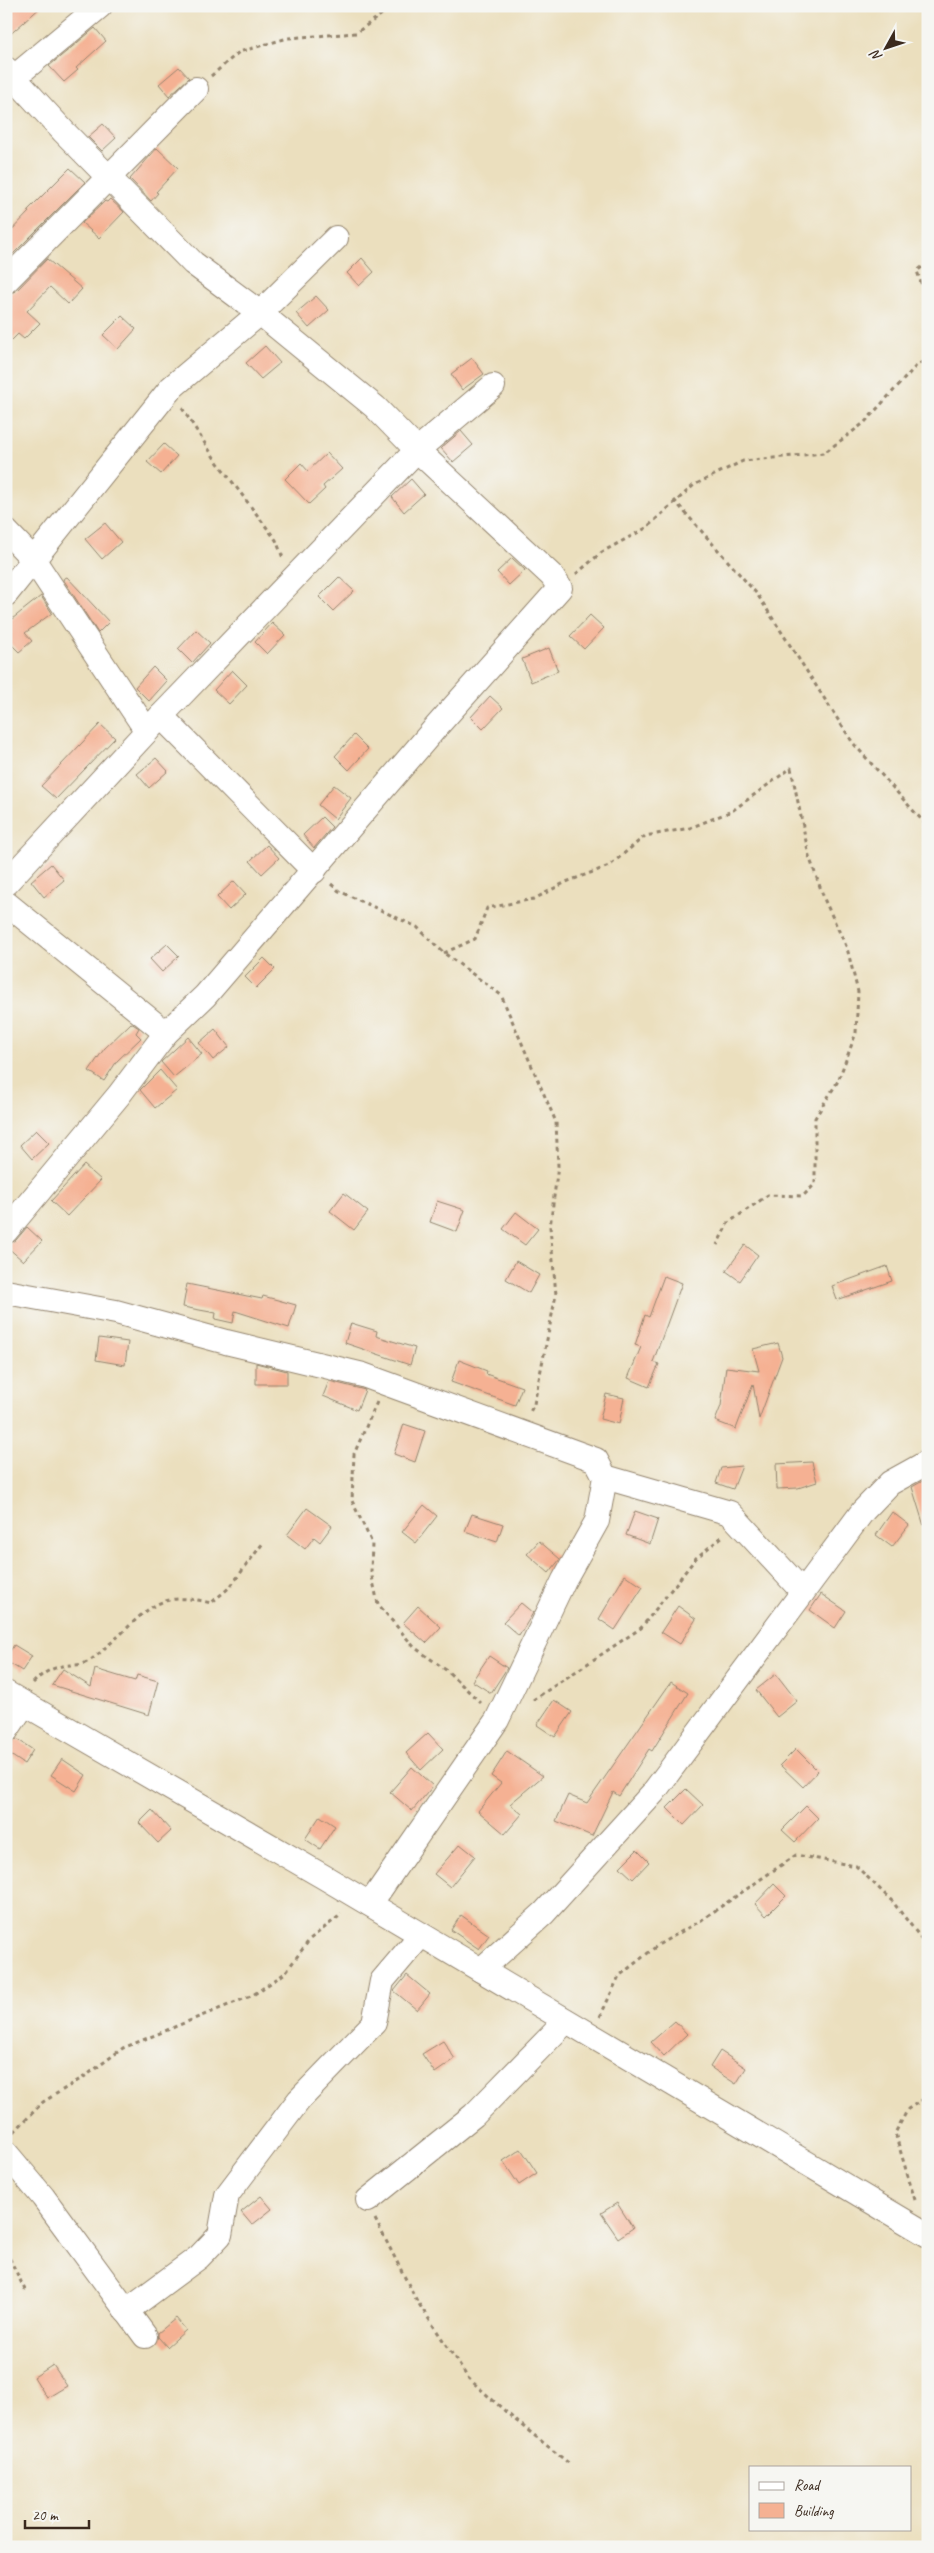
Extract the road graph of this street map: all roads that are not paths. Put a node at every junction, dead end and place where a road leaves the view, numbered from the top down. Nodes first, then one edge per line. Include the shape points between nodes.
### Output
1 (100, 6) edge
2 (9, 77) edge
3 (196, 89) road end
4 (109, 179) junction
5 (336, 238) dead end
6 (6, 281) edge
7 (260, 313) junction
8 (493, 386) dead end
9 (417, 450) junction
10 (6, 531) edge
11 (33, 559) junction
12 (6, 594) edge
13 (154, 723) junction
14 (314, 871) junction
15 (6, 883) edge
16 (6, 903) edge
17 (166, 1033) junction
18 (6, 1231) edge
19 (6, 1292) edge
20 (928, 1462) edge
21 (605, 1477) junction
22 (803, 1592) junction
23 (15, 1699) edge
24 (6, 1731) edge
25 (360, 1898) junction
26 (421, 1935) junction
27 (481, 1970) junction
28 (566, 2021) junction
29 (9, 2143) edge
30 (368, 2200) road end
31 (922, 2232) edge
32 (126, 2311) junction
33 (145, 2336) dead end

1 - 2 street
2 - 4 street
3 - 4 street
4 - 6 street
4 - 7 street via 193,263
5 - 7 street
7 - 9 street via 375,407
7 - 11 street via 171,388
8 - 9 street
9 - 13 street
9 - 14 street via 552,576 560,588
10 - 11 street
11 - 12 street
11 - 13 street
13 - 14 street
13 - 15 street
14 - 17 street via 205,996
16 - 17 street
17 - 18 street
19 - 21 street via 116,1312 363,1375 596,1460
20 - 22 street via 890,1483 863,1512
21 - 22 street via 730,1513
21 - 25 street via 597,1521 569,1571 497,1720
22 - 27 street via 653,1793 544,1913
23 - 24 street
23 - 25 street
25 - 26 street
26 - 27 street
26 - 32 street via 382,1981 374,2023 299,2100 227,2195 220,2235 199,2257
27 - 28 street
28 - 30 street via 474,2115
28 - 31 street
29 - 32 street via 42,2197
32 - 33 street

